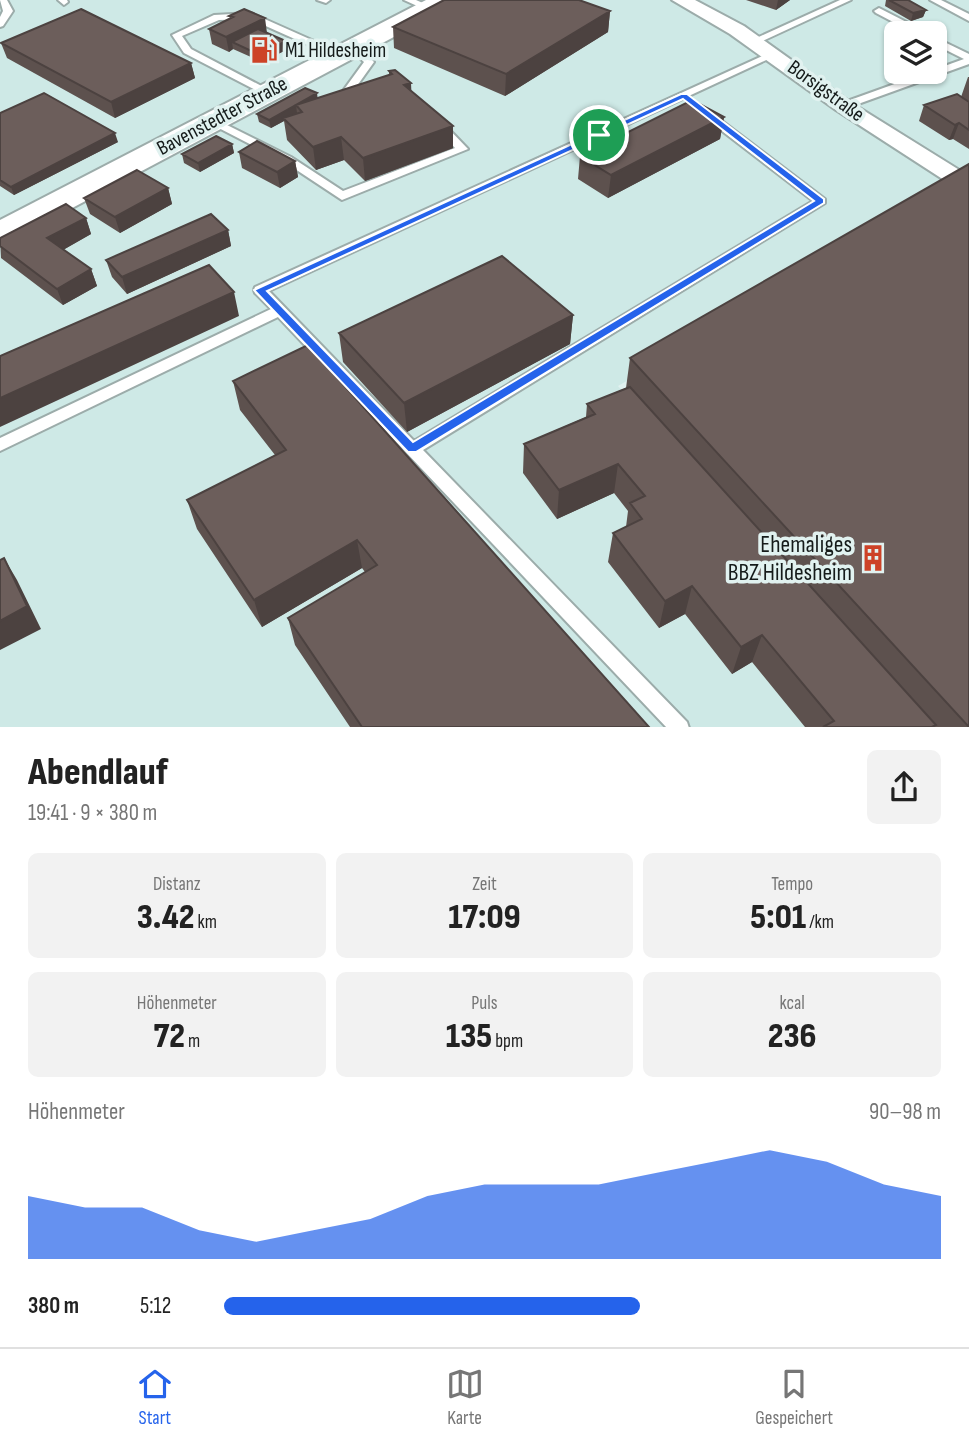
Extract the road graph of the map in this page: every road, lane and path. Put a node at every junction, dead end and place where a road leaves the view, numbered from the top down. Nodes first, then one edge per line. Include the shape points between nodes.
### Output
1 (3, 0) edge
2 (681, 0) edge
3 (847, 0) edge
4 (934, 0) edge
5 (427, 3) edge
6 (879, 11) dead end
7 (969, 18) edge
8 (898, 21) edge
9 (0, 24) edge
10 (755, 41) junction
11 (947, 47) edge
12 (346, 51) junction
13 (774, 54) junction
14 (969, 60) edge
15 (267, 93) junction
16 (345, 95) edge
17 (684, 96) junction
18 (843, 106) junction
19 (213, 121) junction
20 (435, 121) edge
21 (969, 186) edge
22 (0, 233) edge
23 (279, 311) junction
24 (0, 445) edge
25 (412, 449) junction
26 (680, 727) edge

1 - 9 lane via 8,11
2 - 10 street, Borsigstraße
3 - 10 lane
4 - 7 lane
5 - 12 street, Bavenstedter Straße
6 - 8 lane
10 - 13 street, Borsigstraße
11 - 14 lane
12 - 15 street, Bavenstedter Straße
12 - 15 lane via 251,16 217,17 177,34 187,51
12 - 16 lane via 369,62
13 - 17 lane
13 - 18 street, Borsigstraße
14 - 18 lane
15 - 19 street, Bavenstedter Straße
17 - 23 lane via 260,290
17 - 25 lane via 821,201
18 - 21 street, Borsigstraße
19 - 20 lane via 287,159 342,196 462,149
19 - 22 street, Bavenstedter Straße
23 - 24 lane
23 - 25 lane
25 - 26 lane

